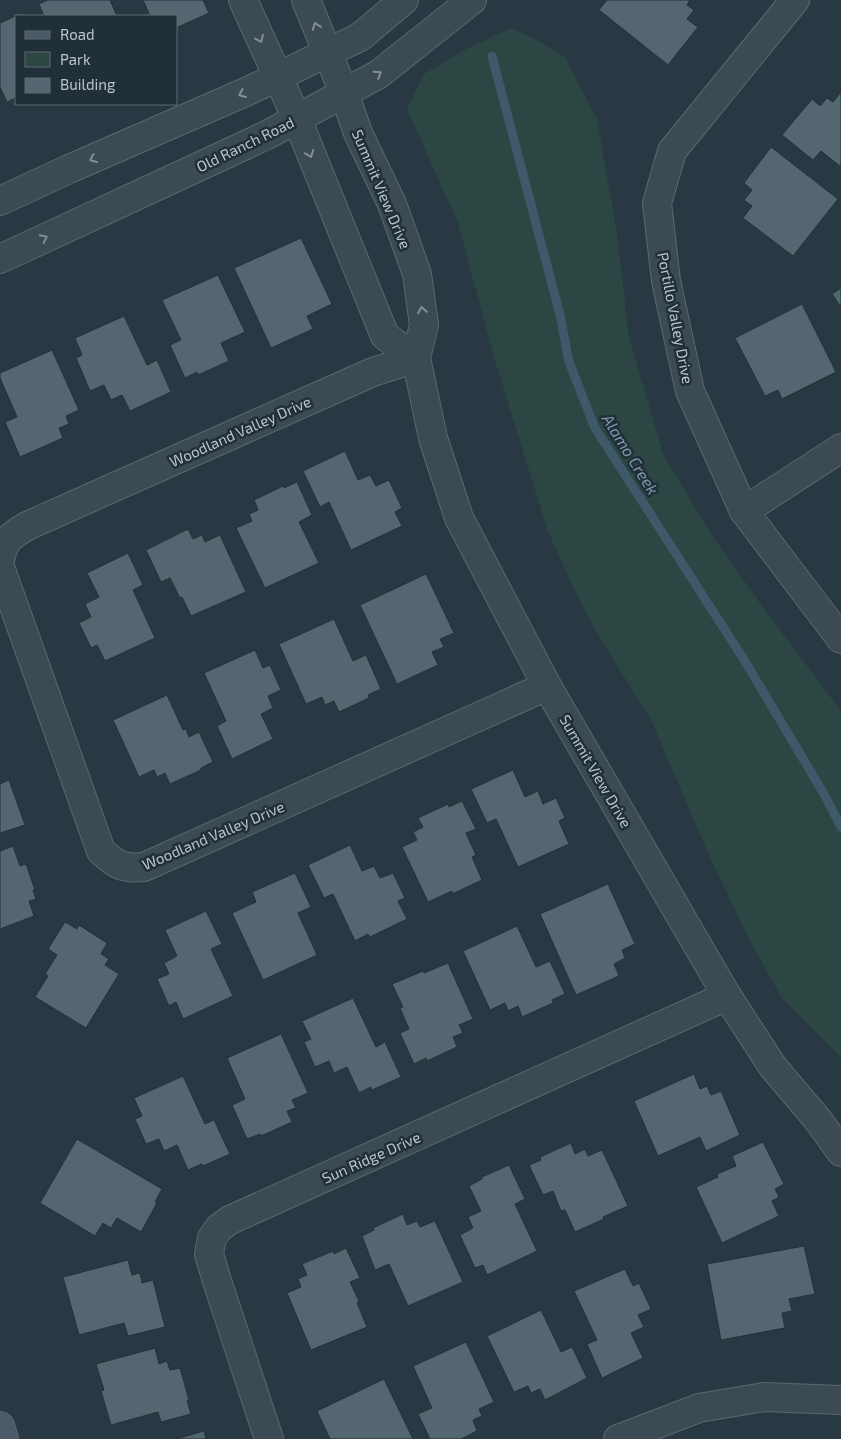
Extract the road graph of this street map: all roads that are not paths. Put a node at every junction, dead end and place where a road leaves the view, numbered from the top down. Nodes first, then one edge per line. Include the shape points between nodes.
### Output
1 (243, 0) edge
2 (306, 0) edge
3 (404, 0) edge
4 (472, 0) edge
5 (795, 0) edge
6 (326, 53) junction
7 (278, 77) junction
8 (344, 93) junction
9 (296, 119) junction
10 (0, 202) edge
11 (0, 259) edge
12 (416, 358) junction
13 (841, 448) edge
14 (744, 511) junction
15 (0, 561) edge
16 (0, 567) edge
17 (841, 639) edge
18 (548, 686) junction
19 (727, 996) junction
20 (841, 1152) edge
21 (841, 1400) edge
22 (0, 1426) edge
23 (4, 1439) edge
24 (269, 1439) edge
25 (618, 1439) edge

1 -> 7 street
6 -> 2 street, Summit View Drive
3 - 6 street via 360,37
8 -> 4 street, Old Ranch Road via 379,74
5 - 14 street, Portillo Valley Drive via 672,150 657,203 666,282 690,390
6 - 7 street
6 - 8 street, Summit View Drive
7 - 9 street
7 -> 10 street
8 - 9 street, Old Ranch Road
12 -> 8 street, Summit View Drive via 424,324 417,274 392,204 358,133
11 -> 9 street, Old Ranch Road
9 -> 12 street via 385,336
12 - 15 street, Woodland Valley Drive via 373,372 27,526 12,534 2,548
12 - 18 street, Summit View Drive via 433,438 459,518
13 - 14 street
14 - 17 street, Portillo Valley Drive
16 - 18 street, Woodland Valley Drive via 100,851 115,864 131,869 144,867
18 - 19 street, Summit View Drive
19 - 20 street, Summit View Drive via 773,1067
19 - 24 street, Sun Ridge Drive via 230,1220 219,1228 212,1238 209,1254
21 - 25 street via 764,1397 699,1408
22 - 23 main road

